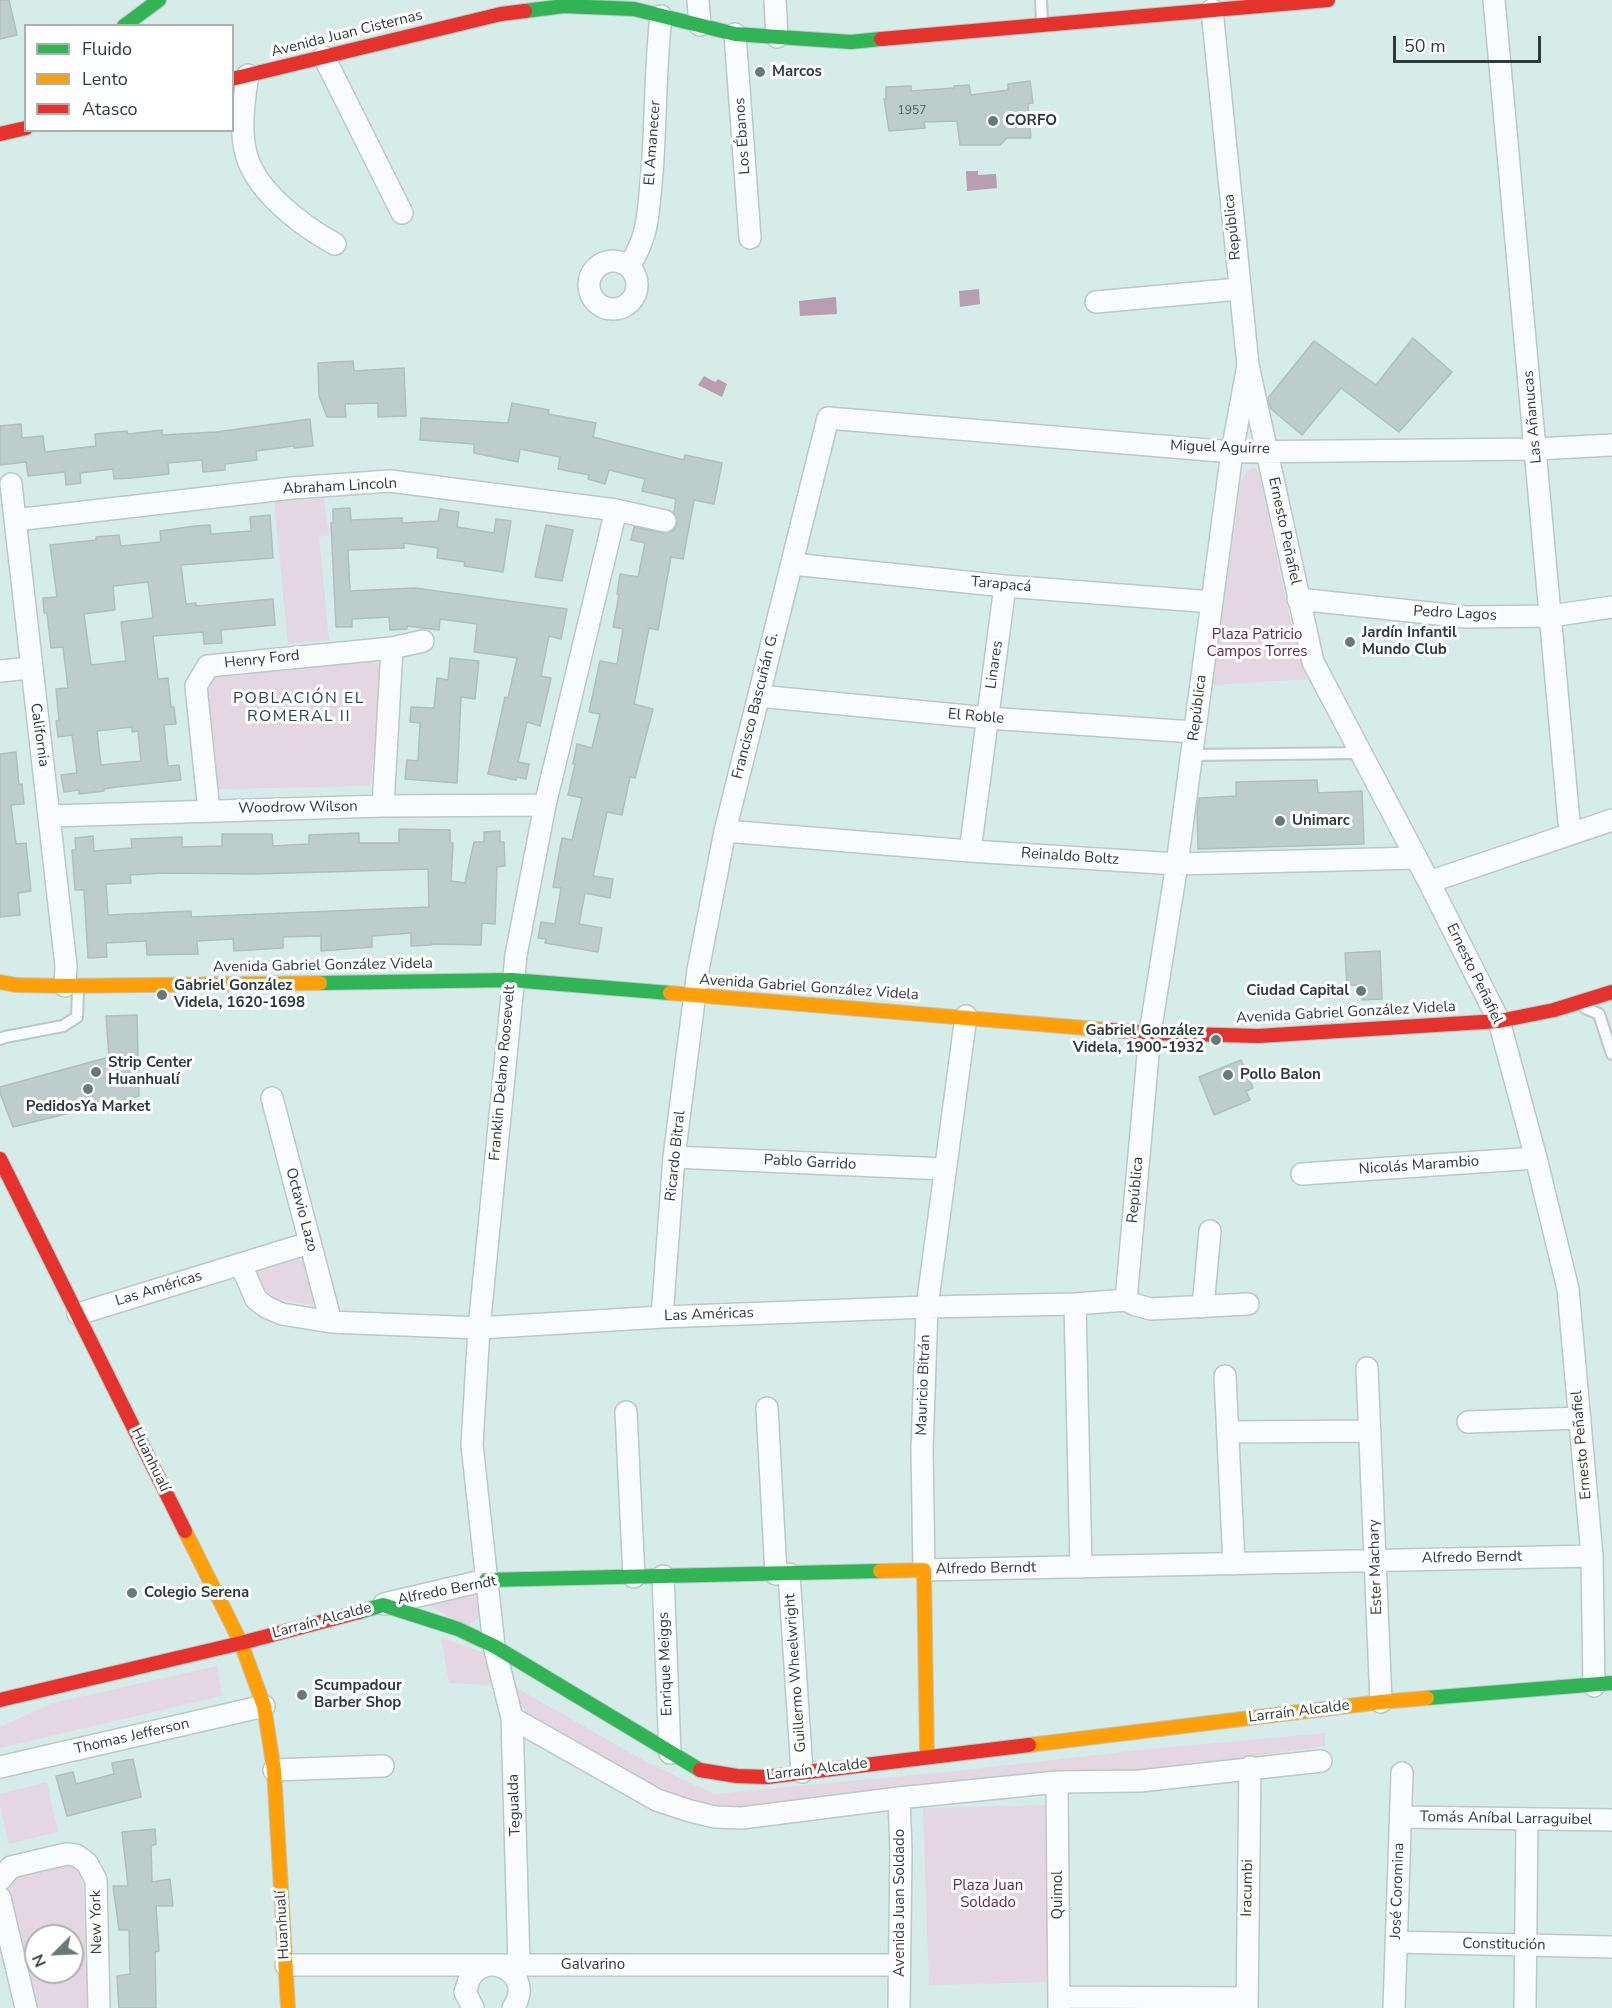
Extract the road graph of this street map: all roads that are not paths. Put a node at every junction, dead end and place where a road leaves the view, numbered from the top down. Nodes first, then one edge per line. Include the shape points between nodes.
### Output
1 (159, 0) edge
2 (698, 0) edge
3 (775, 0) edge
4 (1041, 0) edge
5 (1328, 0) edge
6 (1494, 0) edge
7 (1295, 1) edge
8 (1212, 10) junction
9 (661, 16) junction
10 (127, 24) edge
11 (700, 25) junction
12 (1042, 25) junction
13 (735, 34) junction
14 (777, 37) junction
15 (324, 57) junction
16 (240, 77) edge
17 (23, 123) edge
18 (3, 136) edge
19 (402, 213) dead end
20 (750, 238) dead end
21 (335, 244) dead end
22 (629, 266) dead end
23 (1239, 289) junction
24 (1096, 302) dead end
25 (1248, 365) junction
26 (828, 418) joint
27 (1612, 445) edge
28 (1536, 449) junction
29 (1268, 451) junction
30 (1232, 452) junction
31 (11, 484) dead end
32 (616, 510) junction
33 (15, 520) junction
34 (665, 521) dead end
35 (792, 564) junction
36 (1005, 586) junction
37 (1298, 599) junction
38 (1212, 602) junction
39 (1612, 607) edge
40 (1551, 616) junction
41 (423, 641) dead end
42 (392, 648) junction
43 (30, 668) junction
44 (0, 671) edge
45 (759, 696) junction
46 (988, 718) junction
47 (1194, 732) junction
48 (1360, 753) junction
49 (1192, 755) junction
50 (383, 806) junction
51 (545, 806) junction
52 (209, 811) junction
53 (50, 816) junction
54 (1612, 820) edge
55 (725, 831) junction
56 (1570, 833) junction
57 (970, 851) junction
58 (1416, 858) junction
59 (1177, 864) junction
60 (1429, 882) junction
61 (512, 980) junction
62 (0, 982) edge
63 (72, 986) junction
64 (1612, 992) edge
65 (695, 996) junction
66 (1574, 1004) junction
67 (966, 1016) junction
68 (1498, 1021) junction
69 (1150, 1033) junction
70 (1609, 1038) edge
71 (0, 1040) edge
72 (1612, 1054) edge
73 (272, 1098) dead end
74 (674, 1157) junction
75 (1536, 1158) junction
76 (0, 1159) edge
77 (945, 1170) junction
78 (1302, 1174) dead end
79 (8, 1198) edge
80 (1210, 1231) dead end
81 (309, 1243) junction
82 (241, 1265) junction
83 (1126, 1299) junction
84 (1075, 1304) junction
85 (1248, 1304) dead end
86 (927, 1307) junction
87 (1203, 1307) junction
88 (78, 1314) junction
89 (662, 1317) junction
90 (332, 1322) junction
91 (479, 1328) junction
92 (1367, 1368) dead end
93 (1225, 1376) dead end
94 (767, 1408) dead end
95 (626, 1412) dead end
96 (1580, 1418) junction
97 (1468, 1422) dead end
98 (1370, 1431) junction
99 (1228, 1432) junction
100 (1592, 1556) junction
101 (1376, 1560) junction
102 (1234, 1564) junction
103 (1080, 1567) junction
104 (924, 1570) junction
105 (783, 1574) junction
106 (663, 1576) junction
107 (634, 1577) junction
108 (486, 1580) junction
109 (382, 1605) junction
110 (241, 1643) junction
111 (494, 1646) junction
112 (1603, 1685) edge
113 (0, 1700) edge
114 (1381, 1702) junction
115 (264, 1706) junction
116 (512, 1718) junction
117 (670, 1753) junction
118 (927, 1756) junction
119 (1321, 1761) dead end
120 (383, 1766) dead end
121 (0, 1767) edge
122 (1250, 1767) junction
123 (274, 1770) junction
124 (802, 1772) junction
125 (1402, 1773) dead end
126 (1057, 1782) junction
127 (899, 1798) junction
128 (1401, 1817) junction
129 (1527, 1819) junction
130 (1612, 1820) edge
131 (0, 1880) edge
132 (0, 1898) edge
133 (1396, 1942) junction
134 (1526, 1946) junction
135 (1612, 1947) edge
136 (286, 1965) junction
137 (465, 1965) junction
138 (509, 1965) junction
139 (900, 1965) junction
140 (1059, 2002) edge
141 (468, 2003) edge
142 (1247, 2003) edge
143 (26, 2008) edge
144 (99, 2008) edge
145 (288, 2008) edge
146 (513, 2008) edge
147 (899, 2008) edge
148 (1394, 2008) edge
149 (1525, 2008) edge

1 - 10 main road
2 - 11 street
3 - 14 street
4 - 12 lane
5 - 7 main road, Avenida Juan Cisternas
6 - 28 street, Las Añanucas
7 - 8 main road, Avenida Juan Cisternas
8 - 12 main road, Avenida Juan Cisternas
8 - 23 street, República
9 - 11 main road, Avenida Juan Cisternas
9 - 15 main road, Avenida Juan Cisternas via 634,9 564,6 501,14
9 - 22 street, El Amanecer via 648,225
11 - 13 main road, Avenida Juan Cisternas
12 - 14 main road, Avenida Juan Cisternas via 851,42
13 - 14 main road, Avenida Juan Cisternas
13 - 20 street, Los Ébanos
15 - 16 main road, Avenida Juan Cisternas
15 - 19 street
16 - 21 street via 245,149 252,169 270,195 312,232
17 - 18 main road
23 - 24 street
23 - 25 street, República
25 - 29 street, Ernesto Peñafiel
25 - 30 street, República
26 - 30 street, Miguel Aguirre
26 - 35 street, Francisco Bascuñán G.
27 - 28 street, Miguel Aguirre
28 - 29 street, Miguel Aguirre
28 - 40 street, Las Añanucas
29 - 30 street, Miguel Aguirre
29 - 37 street, Ernesto Peñafiel
30 - 38 street, República
31 - 33 street, California
32 - 33 street, Abraham Lincoln via 390,481
32 - 34 street, Abraham Lincoln
32 - 51 street, Franklin Delano Roosevelt
33 - 43 street, California
35 - 36 street, Tarapacá
35 - 45 street, Francisco Bascuñán G.
36 - 38 street, Tarapacá
36 - 46 street, Linares
37 - 40 street, Pedro Lagos via 1466,617
37 - 48 street, Ernesto Peñafiel via 1313,662
38 - 47 street, República
39 - 40 street, Pedro Lagos
40 - 56 street, Las Añanucas
41 - 42 street, Henry Ford
42 - 50 street
42 - 52 street, Henry Ford via 208,666 196,686
43 - 44 street
43 - 53 street, California
45 - 46 street, El Roble
45 - 55 street, Francisco Bascuñán G.
46 - 47 street, El Roble
46 - 57 street, Linares
47 - 49 street, República
48 - 49 lane
48 - 58 street, Ernesto Peñafiel
49 - 59 street, República
50 - 51 street, Woodrow Wilson
50 - 52 street, Woodrow Wilson
51 - 61 street, Franklin Delano Roosevelt
52 - 53 street, Woodrow Wilson
53 - 63 street, California via 66,966
54 - 56 street
55 - 57 street, Reinaldo Boltz
55 - 65 street, Francisco Bascuñán G.
56 - 60 street
57 - 59 street, Reinaldo Boltz
58 - 59 street, Reinaldo Boltz
58 - 60 street, Ernesto Peñafiel
59 - 69 street, República
60 - 68 street, Ernesto Peñafiel
61 - 63 main road, Avenida Gabriel González Videla
61 - 65 main road, Avenida Gabriel González Videla
61 - 91 street, Franklin Delano Roosevelt
62 - 63 main road, Avenida Gabriel González Videla
63 - 71 lane via 77,1017 63,1026
64 - 66 main road, Avenida Gabriel González Videla
65 - 67 main road, Avenida Gabriel González Videla
65 - 74 street, Ricardo Bitral
66 - 68 main road, Avenida Gabriel González Videla
66 - 70 lane via 1599,1014
67 - 69 main road, Avenida Gabriel González Videla
67 - 77 street, Mauricio Bitrán
68 - 69 main road, Avenida Gabriel González Videla via 1258,1036
68 - 75 street, Ernesto Peñafiel
69 - 83 street, República
70 - 72 lane
73 - 81 street, Octavio Lazo
74 - 77 street, Pablo Garrido
74 - 89 street, Ricardo Bitral
75 - 78 street, Nicolás Marambio
75 - 96 street, Ernesto Peñafiel via 1568,1289
76 - 79 main road, Huanhualí
77 - 86 street, Mauricio Bitrán
79 - 88 main road, Huanhualí
80 - 87 street
81 - 82 street, Las Américas
81 - 90 street, Octavio Lazo
82 - 88 street, Las Américas
82 - 90 street, Las Américas via 256,1299 266,1307 282,1314
83 - 84 street, Las Américas
83 - 87 street, Las Américas via 1151,1309
84 - 86 street, Las Américas
84 - 103 street
85 - 87 street, Las Américas
86 - 89 street, Las Américas
86 - 104 street, Mauricio Bitrán via 922,1450
88 - 110 main road, Huanhualí
89 - 91 street, Las Américas
90 - 91 street, Las Américas
91 - 108 street, Franklin Delano Roosevelt via 472,1445
92 - 98 street, Ester Machary
93 - 99 street
94 - 105 street, Guillermo Wheelwright
95 - 107 street
96 - 97 street
96 - 100 street, Ernesto Peñafiel
98 - 99 street
98 - 101 street, Ester Machary
99 - 102 street
100 - 101 street, Alfredo Berndt
100 - 112 street, Ernesto Peñafiel
101 - 102 street, Alfredo Berndt
101 - 114 street, Ester Machary
102 - 103 street, Alfredo Berndt
103 - 104 street, Alfredo Berndt
104 - 105 main road, Alfredo Berndt
104 - 118 main road, Mauricio Bitrán
105 - 106 main road, Alfredo Berndt
105 - 124 street, Guillermo Wheelwright
106 - 107 main road, Alfredo Berndt
106 - 117 street, Enrique Meiggs
107 - 108 main road, Alfredo Berndt
108 - 109 street, Alfredo Berndt
108 - 111 street, Franklin Delano Roosevelt
109 - 110 main road, Larraín Alcalde
109 - 111 main road, Larraín Alcalde via 458,1629
110 - 113 main road, Larraín Alcalde
110 - 115 main road, Huanhualí
111 - 116 street, Tegualda
111 - 117 main road, Larraín Alcalde
112 - 114 main road, Larraín Alcalde
114 - 118 main road, Larraín Alcalde
115 - 121 street, Thomas Jefferson
115 - 123 main road, Huanhualí
116 - 127 street via 657,1800 715,1817 742,1818
116 - 138 street, Tegualda
117 - 124 main road, Larraín Alcalde via 699,1770 737,1776
118 - 124 main road, Larraín Alcalde
119 - 122 street
120 - 123 street
122 - 126 street via 1140,1780
122 - 142 street, Iracumbi
123 - 136 main road, Huanhualí
125 - 128 street, José Coromina
126 - 127 street
126 - 140 street, Quimol
127 - 139 street, Avenida Juan Soldado
128 - 129 street, Tomás Aníbal Larraguibel
128 - 133 street, José Coromina
129 - 130 street, Tomás Aníbal Larraguibel
129 - 134 street
131 - 144 street, New York via 12,1867 66,1854 87,1863 96,1880
132 - 143 street
133 - 134 street, Constitución
133 - 148 street, José Coromina
134 - 135 street, Constitución
134 - 149 street
136 - 137 street, Galvarino
136 - 145 main road, Huanhualí
137 - 138 street, Galvarino
137 - 141 street
138 - 139 street, Galvarino
138 - 141 street via 483,1966 471,1976
138 - 146 street via 519,1985 519,2000
139 - 147 street, Avenida Juan Soldado
140 - 142 street

